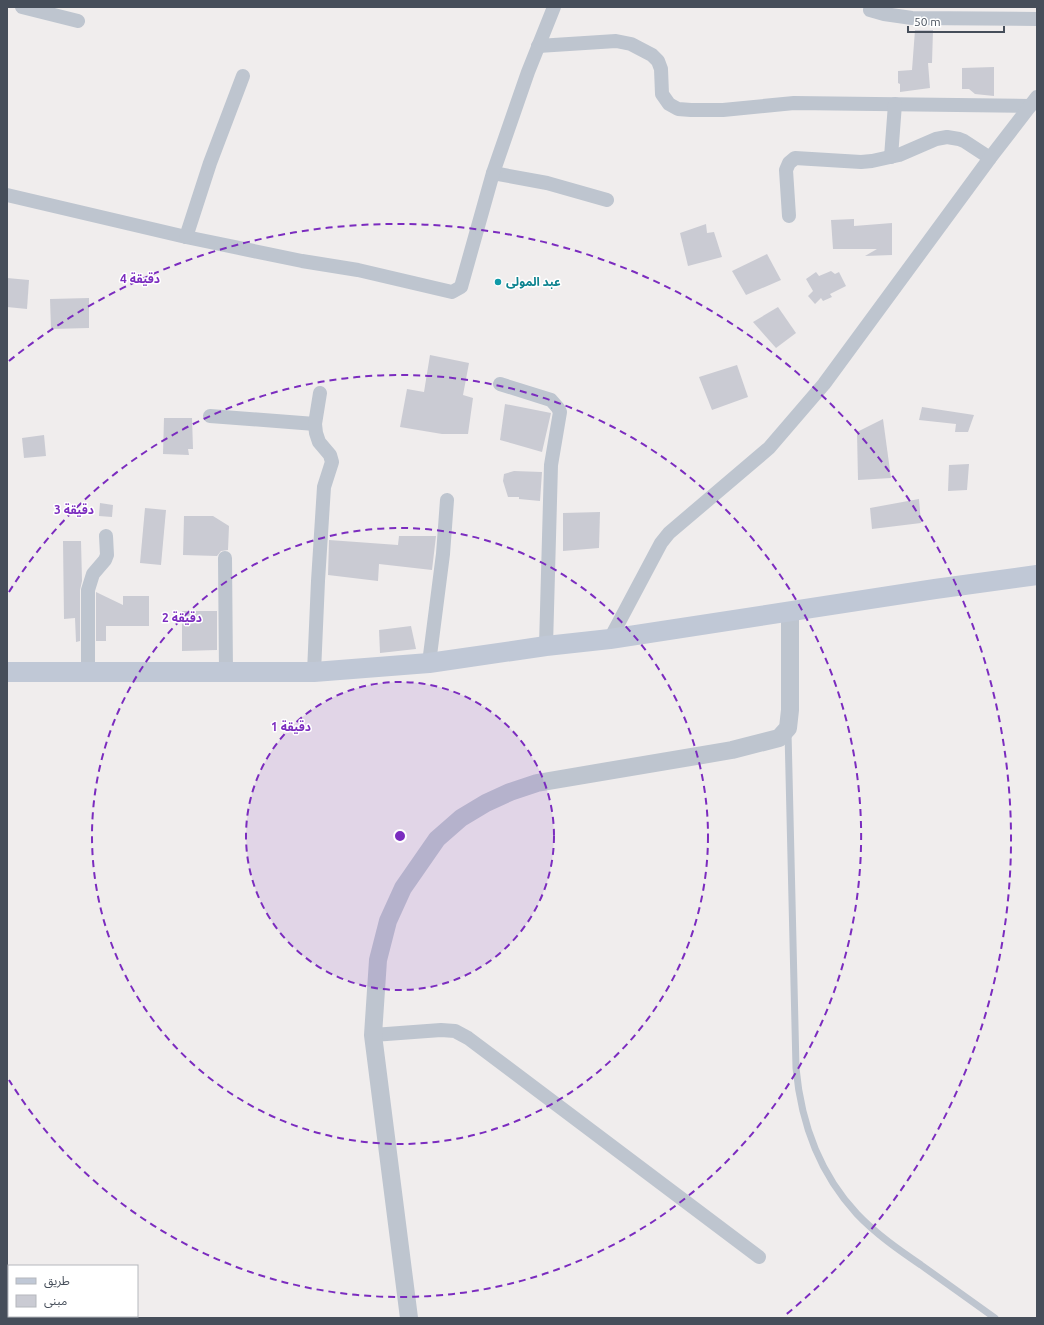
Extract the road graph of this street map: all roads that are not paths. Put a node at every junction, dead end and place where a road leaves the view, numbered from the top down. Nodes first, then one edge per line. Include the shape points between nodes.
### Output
1 (22, 7) edge
2 (554, 7) edge
3 (870, 10) dead end
4 (1037, 19) edge
5 (78, 21) dead end
6 (538, 46) junction
7 (243, 76) dead end
8 (1033, 102) edge
9 (895, 104) junction
10 (891, 157) junction
11 (990, 158) junction
12 (493, 174) junction
13 (7, 195) edge
14 (607, 200) dead end
15 (789, 216) dead end
16 (186, 237) junction
17 (500, 384) dead end
18 (320, 393) dead end
19 (210, 416) dead end
20 (315, 424) junction
21 (447, 500) dead end
22 (106, 536) dead end
23 (225, 558) dead end
24 (1037, 575) edge
25 (790, 611) junction
26 (610, 639) junction
27 (546, 646) junction
28 (428, 663) junction
29 (7, 672) edge
30 (88, 672) junction
31 (226, 672) junction
32 (314, 672) junction
33 (788, 728) junction
34 (373, 1035) junction
35 (759, 1257) dead end
36 (409, 1318) edge
37 (995, 1318) edge

1 - 5 street
2 - 6 street
3 - 4 street via 912,18
6 - 9 street via 616,41 631,44 658,61 661,69 662,94 668,104 678,109 723,110 794,103
6 - 12 street
7 - 16 street via 210,163
8 - 9 street
8 - 11 street
9 - 10 street
10 - 11 street via 947,137 959,139
10 - 15 street via 861,162 798,158 792,160 786,166
11 - 26 street via 824,384 769,448 669,533 661,543
12 - 14 street via 548,183
12 - 16 street via 461,287 452,292 358,270
13 - 16 street
17 - 27 street via 551,400 560,412 551,465
18 - 20 street
19 - 20 street
20 - 32 street via 317,438 330,455 332,462 324,487
21 - 28 street via 443,554
22 - 30 street via 107,555 93,574 88,590
23 - 31 street
24 - 25 main road
25 - 26 main road
25 - 33 street
26 - 27 main road
27 - 28 main road
28 - 32 main road
29 - 30 main road
30 - 31 main road
31 - 32 main road
33 - 34 street via 779,738 732,750 537,783 486,803 461,818 437,839 403,888 388,921 378,960
33 - 37 lane via 796,1068 801,1104 815,1151 833,1184 866,1223
34 - 35 street via 441,1030 455,1031 468,1038
34 - 36 street

